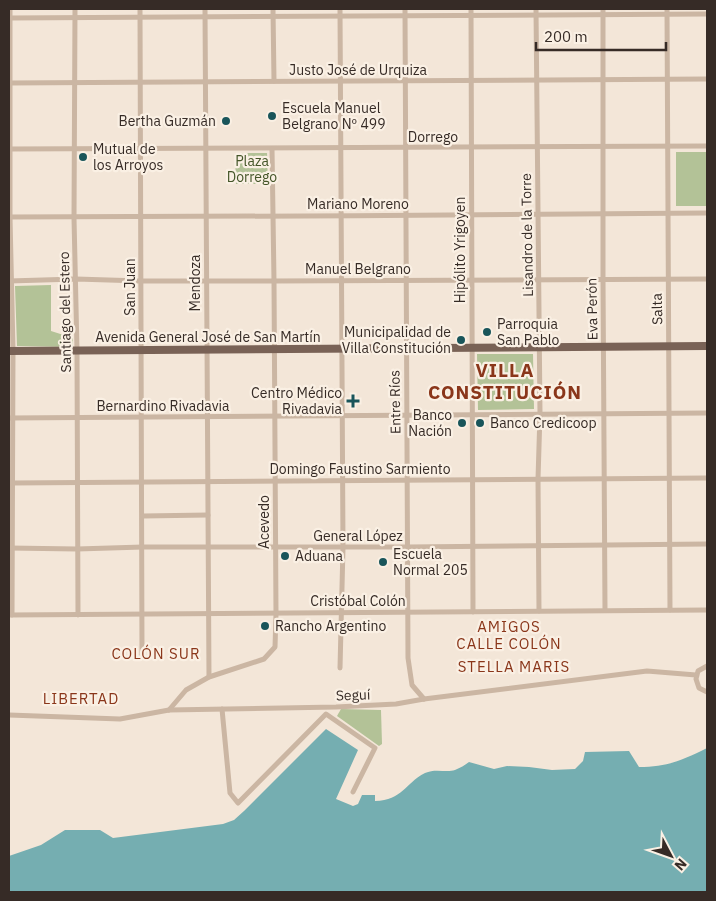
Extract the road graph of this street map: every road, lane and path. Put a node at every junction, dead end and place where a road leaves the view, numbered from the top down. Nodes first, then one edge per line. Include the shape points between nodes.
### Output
1 (10, 9) edge
2 (76, 9) edge
3 (140, 9) edge
4 (205, 9) edge
5 (273, 9) edge
6 (340, 9) edge
7 (406, 9) edge
8 (471, 12) edge
9 (536, 12) edge
10 (603, 12) edge
11 (667, 12) edge
12 (707, 14) edge
13 (140, 16) junction
14 (205, 16) junction
15 (273, 16) junction
16 (340, 16) junction
17 (406, 16) junction
18 (9, 18) edge
19 (76, 18) junction
20 (471, 79) junction
21 (668, 79) junction
22 (707, 79) edge
23 (537, 80) junction
24 (603, 80) junction
25 (274, 81) junction
26 (340, 81) junction
27 (405, 81) junction
28 (140, 82) junction
29 (10, 83) edge
30 (76, 83) junction
31 (206, 83) junction
32 (669, 146) junction
33 (707, 146) edge
34 (602, 147) junction
35 (406, 148) junction
36 (472, 148) junction
37 (537, 148) junction
38 (9, 149) edge
39 (206, 149) junction
40 (272, 149) junction
41 (340, 149) junction
42 (75, 150) junction
43 (139, 150) junction
44 (668, 213) junction
45 (707, 213) edge
46 (472, 214) junction
47 (603, 214) junction
48 (273, 215) junction
49 (406, 215) junction
50 (537, 215) junction
51 (340, 216) junction
52 (9, 217) edge
53 (140, 217) junction
54 (206, 217) junction
55 (74, 218) junction
56 (539, 279) junction
57 (603, 279) junction
58 (668, 279) junction
59 (707, 279) edge
60 (76, 280) junction
61 (406, 280) junction
62 (471, 280) junction
63 (10, 281) edge
64 (206, 281) junction
65 (274, 281) junction
66 (340, 281) junction
67 (141, 282) junction
68 (707, 346) edge
69 (539, 347) junction
70 (604, 347) junction
71 (669, 347) junction
72 (274, 348) junction
73 (341, 348) junction
74 (406, 348) junction
75 (472, 348) junction
76 (206, 349) junction
77 (11, 350) edge
78 (77, 350) junction
79 (141, 350) junction
80 (668, 413) junction
81 (707, 413) edge
82 (471, 414) junction
83 (540, 414) junction
84 (603, 414) junction
85 (141, 416) junction
86 (275, 416) junction
87 (407, 416) junction
88 (207, 417) junction
89 (342, 417) junction
90 (10, 418) edge
91 (76, 418) junction
92 (10, 468) edge
93 (605, 478) junction
94 (668, 478) junction
95 (707, 478) edge
96 (538, 479) junction
97 (342, 480) junction
98 (408, 480) junction
99 (473, 480) junction
100 (143, 481) junction
101 (208, 481) junction
102 (275, 481) junction
103 (76, 482) junction
104 (12, 483) junction
105 (10, 511) edge
106 (208, 515) junction
107 (143, 516) junction
108 (671, 544) junction
109 (707, 544) edge
110 (539, 545) junction
111 (604, 545) junction
112 (276, 546) junction
113 (473, 546) junction
114 (143, 547) junction
115 (343, 547) junction
116 (408, 547) junction
117 (11, 548) edge
118 (208, 548) junction
119 (77, 549) junction
120 (605, 610) junction
121 (670, 610) junction
122 (707, 610) edge
123 (539, 611) junction
124 (342, 612) junction
125 (408, 612) junction
126 (473, 612) junction
127 (143, 614) junction
128 (208, 614) junction
129 (276, 614) junction
130 (10, 615) edge
131 (78, 615) junction
132 (142, 655) dead end
133 (707, 666) edge
134 (340, 668) dead end
135 (696, 675) junction
136 (209, 677) junction
137 (707, 692) edge
138 (424, 699) junction
139 (336, 707) junction
140 (222, 709) junction
141 (169, 710) junction
142 (9, 715) edge
143 (330, 717) junction
144 (353, 792) dead end

1 - 18 street
2 - 19 street, Santiago del Estero
3 - 13 street, San Juan
4 - 14 street, Mendoza
5 - 15 street
6 - 16 street
7 - 17 street, Entre Ríos
8 - 9 street
8 - 17 street
8 - 20 street, Hipólito Yrigoyen
9 - 10 street
9 - 23 street, Lisandro de la Torre
10 - 11 street
10 - 24 street, Eva Perón
11 - 12 street
11 - 21 street, Salta
13 - 14 street
13 - 19 street
13 - 28 street, San Juan
14 - 15 street
14 - 31 street, Mendoza
15 - 16 street
15 - 25 street
16 - 17 street
16 - 26 street
17 - 27 street, Entre Ríos
18 - 19 street
18 - 29 street
19 - 30 street, Santiago del Estero
20 - 23 street, Justo José de Urquiza
20 - 27 street, Justo José de Urquiza
20 - 36 street, Hipólito Yrigoyen
21 - 22 street, Justo José de Urquiza
21 - 24 street, Justo José de Urquiza
21 - 32 street, Salta
23 - 24 street, Justo José de Urquiza
23 - 37 street, Lisandro de la Torre
24 - 34 street, Eva Perón
25 - 26 street, Justo José de Urquiza
25 - 31 street, Justo José de Urquiza
26 - 27 street, Justo José de Urquiza
26 - 41 street
27 - 35 street, Entre Ríos
28 - 30 street, Justo José de Urquiza
28 - 31 street, Justo José de Urquiza
28 - 43 street, San Juan
29 - 30 street, Justo José de Urquiza
29 - 38 street
30 - 42 street, Santiago del Estero
31 - 39 street, Mendoza
32 - 33 street, Dorrego
32 - 34 street, Dorrego
32 - 44 street, Salta
34 - 37 street, Dorrego
34 - 47 street, Eva Perón
35 - 36 street, Dorrego
35 - 41 street, Dorrego
35 - 49 street, Entre Ríos
36 - 37 street, Dorrego
36 - 46 street, Hipólito Yrigoyen
37 - 50 street, Lisandro de la Torre
38 - 42 street, Dorrego
38 - 52 street
39 - 40 street, Dorrego
39 - 43 street, Dorrego
39 - 54 street, Mendoza
40 - 41 street, Dorrego
40 - 48 street, Acevedo
41 - 51 street
42 - 43 street, Dorrego
42 - 55 street, Santiago del Estero
43 - 53 street, San Juan
44 - 45 street, Mariano Moreno
44 - 47 street, Mariano Moreno
44 - 58 street, Salta
46 - 49 street, Mariano Moreno
46 - 50 street, Mariano Moreno
46 - 62 street, Hipólito Yrigoyen
47 - 50 street, Mariano Moreno
47 - 57 street, Eva Perón
48 - 51 street, Mariano Moreno
48 - 54 street, Mariano Moreno
48 - 65 street, Acevedo
49 - 51 street, Mariano Moreno
49 - 61 street, Entre Ríos
50 - 56 street, Lisandro de la Torre
51 - 66 street
52 - 55 street, Mariano Moreno
52 - 63 street
53 - 54 street, Mariano Moreno
53 - 55 street, Mariano Moreno
53 - 67 street, San Juan
54 - 64 street, Mendoza
55 - 60 street, Santiago del Estero
56 - 57 street, Manuel Belgrano
56 - 62 street, Manuel Belgrano
56 - 69 street, Lisandro de la Torre
57 - 58 street, Manuel Belgrano
57 - 70 street, Eva Perón
58 - 59 street, Manuel Belgrano
58 - 71 street, Salta
60 - 63 street, Manuel Belgrano
60 - 67 street, Manuel Belgrano
60 - 78 street, Santiago del Estero
61 - 62 street, Manuel Belgrano
61 - 66 street, Manuel Belgrano
61 - 74 street, Entre Ríos
62 - 75 street, Hipólito Yrigoyen
63 - 77 street
64 - 65 street, Manuel Belgrano
64 - 67 street, Manuel Belgrano
64 - 76 street, Mendoza
65 - 66 street, Manuel Belgrano
65 - 72 street, Acevedo
66 - 73 street
67 - 79 street, San Juan
68 - 71 main road, Avenida General José de San Martín
69 - 70 main road, Avenida General José de San Martín
69 - 75 main road, Avenida General José de San Martín
69 - 83 street, Lisandro de la Torre
70 - 71 main road, Avenida General José de San Martín
70 - 84 street, Eva Perón
71 - 80 street, Salta
72 - 73 main road, Avenida General José de San Martín
72 - 76 main road, Avenida General José de San Martín
72 - 86 street, Acevedo
73 - 74 main road, Avenida General José de San Martín
73 - 89 street
74 - 75 main road, Avenida General José de San Martín
74 - 87 street, Entre Ríos
75 - 82 street, Hipólito Yrigoyen
76 - 79 main road, Avenida General José de San Martín
76 - 88 street, Mendoza
77 - 78 main road, Avenida General José de San Martín
77 - 90 street
78 - 79 main road, Avenida General José de San Martín
78 - 91 street, Santiago del Estero
79 - 85 street, San Juan
80 - 81 street, Bernardino Rivadavia
80 - 84 street, Bernardino Rivadavia
80 - 94 street, Salta
82 - 83 street, Bernardino Rivadavia
82 - 87 street, Bernardino Rivadavia
82 - 99 street, Hipólito Yrigoyen
83 - 84 street, Bernardino Rivadavia
83 - 96 street, Lisandro de la Torre
84 - 93 street, Eva Perón
85 - 88 street, Bernardino Rivadavia
85 - 91 street, Bernardino Rivadavia
85 - 100 street, San Juan
86 - 88 street, Bernardino Rivadavia
86 - 89 street, Bernardino Rivadavia
86 - 102 street, Acevedo
87 - 89 street, Bernardino Rivadavia
87 - 98 street, Entre Ríos
88 - 101 street, Mendoza
89 - 97 street
90 - 91 street, Bernardino Rivadavia
90 - 92 street
91 - 103 street, Santiago del Estero
92 - 104 street
93 - 94 street, Domingo Faustino Sarmiento
93 - 96 street, Domingo Faustino Sarmiento
93 - 111 street, Eva Perón
94 - 95 street, Domingo Faustino Sarmiento
94 - 108 street, Salta
96 - 99 street, Domingo Faustino Sarmiento
96 - 110 street, Lisandro de la Torre
97 - 98 street, Domingo Faustino Sarmiento
97 - 102 street, Domingo Faustino Sarmiento
97 - 115 street
98 - 99 street, Domingo Faustino Sarmiento
98 - 116 street, Entre Ríos
99 - 113 street, Hipólito Yrigoyen
100 - 101 street, Domingo Faustino Sarmiento
100 - 103 street, Domingo Faustino Sarmiento
100 - 107 street, San Juan
101 - 102 street, Domingo Faustino Sarmiento
101 - 106 street, Mendoza
102 - 112 street, Acevedo
103 - 104 street, Domingo Faustino Sarmiento
103 - 119 street, Santiago del Estero
104 - 105 street
105 - 117 street
106 - 107 street
106 - 118 street, Mendoza
107 - 114 street, San Juan
108 - 109 street, General López
108 - 111 street, General López
108 - 121 street, Salta
110 - 111 street, General López
110 - 113 street, General López
110 - 123 street, Lisandro de la Torre
111 - 120 street, Eva Perón
112 - 115 street, General López
112 - 118 street, General López
112 - 129 street, Acevedo
113 - 116 street, General López
113 - 126 street, Hipólito Yrigoyen
114 - 118 street, General López
114 - 119 street, General López
114 - 127 street, San Juan
115 - 116 street, General López
115 - 124 street
116 - 125 street, Entre Ríos
117 - 119 street, General López
117 - 130 street
118 - 128 street, Mendoza
119 - 131 street, Santiago del Estero
120 - 121 street, Cristóbal Colón
120 - 123 street, Cristóbal Colón
121 - 122 street, Cristóbal Colón
123 - 126 street, Cristóbal Colón
124 - 125 street, Cristóbal Colón
124 - 129 street, Cristóbal Colón
124 - 134 street
125 - 126 street, Cristóbal Colón
125 - 138 street, Entre Ríos via 408,658 412,685
127 - 128 street, Cristóbal Colón
127 - 131 street, Cristóbal Colón
127 - 132 street, San Juan
128 - 129 street, Cristóbal Colón
128 - 136 street, Mendoza
129 - 136 street, Acevedo via 275,647 264,659
130 - 131 street, Cristóbal Colón
133 - 135 street
135 - 137 street via 699,688
135 - 138 street, Seguí via 647,671
136 - 141 street, Acevedo via 186,690
138 - 139 street, Seguí
139 - 140 street, Seguí
139 - 143 street
140 - 141 street, Seguí
140 - 143 street via 230,794 238,804 323,716
141 - 142 street, Seguí via 120,719
143 - 144 street via 375,748

